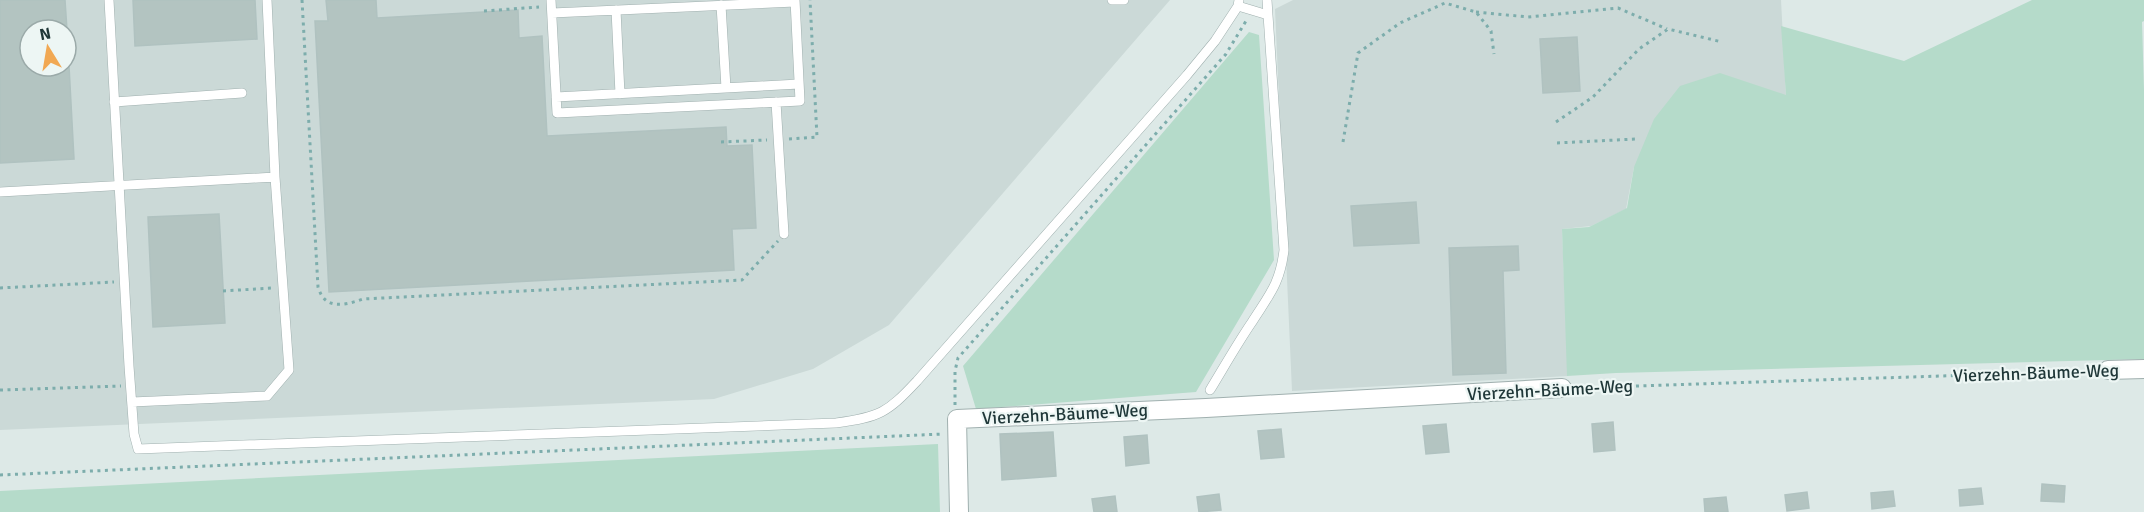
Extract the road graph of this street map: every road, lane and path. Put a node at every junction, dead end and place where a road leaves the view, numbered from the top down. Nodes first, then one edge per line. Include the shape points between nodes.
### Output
1 (109, 0) edge
2 (267, 0) edge
3 (302, 0) edge
4 (1112, 0) edge
5 (1124, 0) edge
6 (1267, 0) edge
7 (795, 1) edge
8 (1239, 3) edge
9 (668, 4) edge
10 (721, 6) junction
11 (552, 7) edge
12 (616, 10) junction
13 (1252, 10) junction
14 (484, 11) dead end
15 (1476, 12) junction
16 (1268, 15) junction
17 (1668, 29) junction
18 (1722, 42) dead end
19 (1494, 54) dead end
20 (799, 84) junction
21 (726, 88) junction
22 (242, 93) dead end
23 (620, 94) junction
24 (556, 97) junction
25 (114, 102) junction
26 (776, 102) junction
27 (1556, 122) dead end
28 (1636, 139) dead end
29 (1343, 142) dead end
30 (1557, 143) dead end
31 (275, 177) junction
32 (119, 186) junction
33 (0, 192) edge
34 (784, 234) joint
35 (124, 282) junction
36 (0, 288) edge
37 (283, 288) junction
38 (223, 291) dead end
39 (2144, 369) edge
40 (2108, 370) joint
41 (131, 386) junction
42 (1562, 388) joint
43 (0, 390) edge
44 (1210, 390) dead end
45 (132, 402) junction
46 (957, 426) junction
47 (0, 475) edge
48 (959, 512) edge

1 - 25 lane
2 - 31 lane
3 - 34 path via 318,287 329,303 742,280
4 - 5 lane
6 - 16 lane
7 - 10 lane
7 - 20 lane
8 - 13 lane
8 - 45 lane via 1187,75 917,381 884,412 836,423 138,449
9 - 10 lane
9 - 12 lane
10 - 21 lane
11 - 12 lane
11 - 14 path
11 - 24 lane
12 - 23 lane
13 - 16 lane
13 - 46 path via 1226,54 958,358
15 - 17 path via 1528,17 1618,8
15 - 19 path via 1491,31
15 - 29 path via 1445,3 1400,23 1358,53
16 - 44 lane via 1284,250 1281,271 1272,293
17 - 18 path
17 - 27 path via 1639,49 1593,97
20 - 21 lane
20 - 26 lane via 800,101
21 - 23 lane
22 - 25 lane
23 - 24 lane
24 - 26 lane via 557,113
25 - 32 lane
26 - 34 lane
28 - 30 path
31 - 32 lane
31 - 37 lane
32 - 33 lane
32 - 35 lane
35 - 36 path
35 - 41 lane
37 - 38 path
37 - 45 lane via 289,370 267,396
39 - 40 street, Vierzehn-Bäume-Weg
40 - 42 path, Vierzehn-Bäume-Weg
41 - 43 path
41 - 45 lane
42 - 46 street, Vierzehn-Bäume-Weg
46 - 47 path
46 - 48 street

